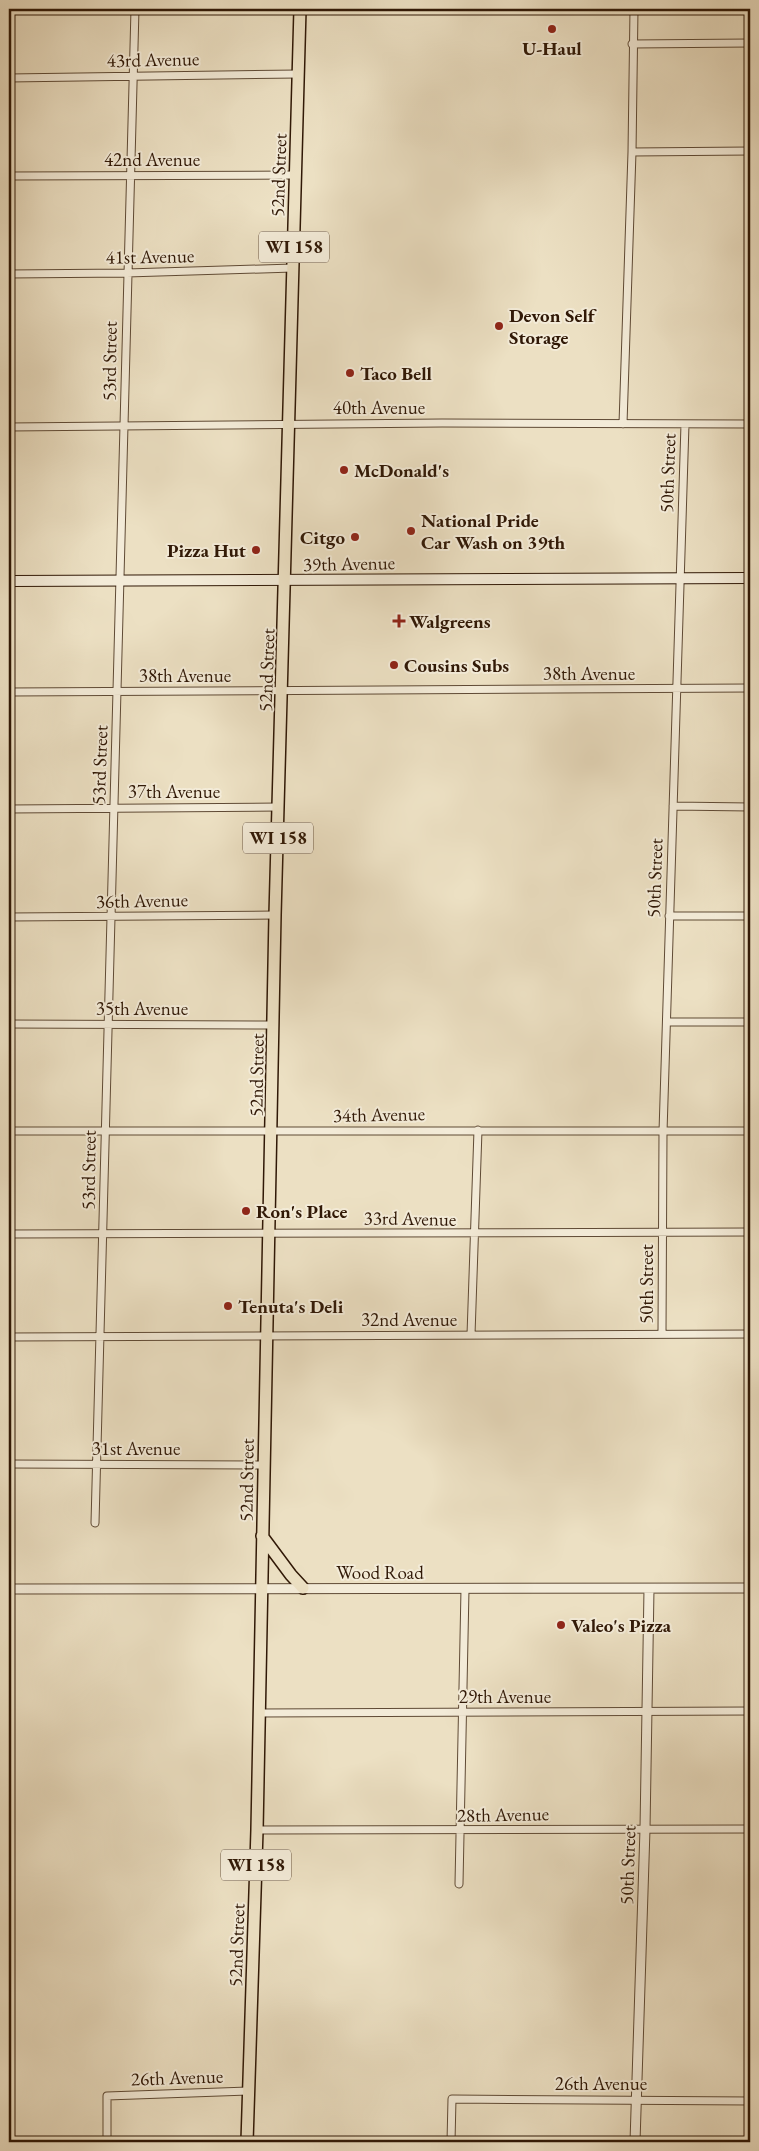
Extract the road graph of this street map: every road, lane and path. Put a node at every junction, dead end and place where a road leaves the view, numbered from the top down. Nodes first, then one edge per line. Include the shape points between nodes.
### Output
1 (134, 9) edge
2 (300, 9) edge
3 (634, 9) edge
4 (750, 43) edge
5 (632, 44) junction
6 (298, 74) junction
7 (132, 76) junction
8 (9, 78) edge
9 (750, 151) edge
10 (632, 152) junction
11 (130, 174) junction
12 (296, 175) junction
13 (9, 176) edge
14 (293, 268) junction
15 (127, 273) junction
16 (9, 274) edge
17 (289, 424) junction
18 (623, 424) junction
19 (685, 424) junction
20 (750, 424) edge
21 (124, 426) junction
22 (9, 427) edge
23 (680, 577) junction
24 (750, 578) edge
25 (120, 580) junction
26 (9, 581) edge
27 (286, 581) junction
28 (750, 688) edge
29 (677, 689) junction
30 (9, 692) edge
31 (117, 692) junction
32 (283, 692) junction
33 (673, 806) junction
34 (279, 807) junction
35 (750, 807) edge
36 (114, 808) junction
37 (9, 809) edge
38 (275, 915) junction
39 (670, 916) junction
40 (750, 916) edge
41 (9, 917) edge
42 (112, 917) junction
43 (667, 1022) junction
44 (750, 1022) edge
45 (9, 1024) edge
46 (110, 1024) junction
47 (274, 1025) junction
48 (104, 1130) junction
49 (478, 1130) junction
50 (9, 1131) edge
51 (750, 1131) edge
52 (272, 1132) junction
53 (663, 1132) junction
54 (662, 1232) junction
55 (750, 1232) edge
56 (269, 1233) junction
57 (9, 1234) edge
58 (103, 1234) junction
59 (475, 1235) junction
60 (472, 1334) junction
61 (662, 1334) junction
62 (750, 1334) edge
63 (267, 1335) junction
64 (9, 1337) edge
65 (100, 1337) junction
66 (9, 1464) edge
67 (97, 1464) junction
68 (264, 1465) junction
69 (95, 1523) dead end
70 (262, 1536) junction
71 (261, 1587) junction
72 (304, 1588) junction
73 (750, 1588) edge
74 (9, 1589) edge
75 (465, 1589) junction
76 (649, 1589) junction
77 (750, 1711) edge
78 (647, 1712) junction
79 (259, 1713) junction
80 (463, 1713) junction
81 (645, 1829) junction
82 (750, 1829) edge
83 (257, 1830) junction
84 (460, 1831) junction
85 (459, 1884) dead end
86 (248, 2091) junction
87 (635, 2100) junction
88 (750, 2101) edge
89 (107, 2142) edge
90 (246, 2142) edge
91 (451, 2142) edge
92 (635, 2142) edge

1 - 7 street, 53rd Street
2 - 6 main road, 52nd Street / WI 158
3 - 5 street
4 - 5 street
5 - 10 street
6 - 7 street, 43rd Avenue
6 - 12 main road, 52nd Street / WI 158
7 - 8 street, 43rd Avenue
7 - 11 street, 53rd Street
9 - 10 street
10 - 18 street
11 - 12 street, 42nd Avenue
11 - 13 street, 42nd Avenue
11 - 15 street, 53rd Street
12 - 14 main road, 52nd Street / WI 158
14 - 15 street, 41st Avenue
14 - 17 main road, 52nd Street / WI 158
15 - 16 street, 41st Avenue
15 - 21 street, 53rd Street
17 - 18 street, 40th Avenue
17 - 21 street, 40th Avenue
17 - 27 main road, 52nd Street / WI 158
18 - 19 street, 40th Avenue
19 - 20 street, 40th Avenue
19 - 23 street, 50th Street
21 - 22 street, 40th Avenue
21 - 25 street, 53rd Street
23 - 24 main road, 39th Avenue
23 - 27 main road, 39th Avenue
23 - 29 street, 50th Street
25 - 26 main road, 39th Avenue
25 - 27 main road, 39th Avenue
25 - 31 street, 53rd Street
27 - 32 main road, 52nd Street / WI 158
28 - 29 street, 38th Avenue
29 - 32 street, 38th Avenue
29 - 33 street, 50th Street
30 - 31 street, 38th Avenue
31 - 32 street, 38th Avenue
31 - 36 street, 53rd Street
32 - 34 main road, 52nd Street / WI 158
33 - 35 street
33 - 39 street, 50th Street
34 - 36 street, 37th Avenue
34 - 38 main road, 52nd Street / WI 158
36 - 37 street, 37th Avenue
36 - 42 street, 53rd Street
38 - 42 street, 36th Avenue
38 - 47 main road, 52nd Street / WI 158
39 - 40 street
39 - 43 street, 50th Street
41 - 42 street, 36th Avenue
42 - 46 street, 53rd Street
43 - 44 street
43 - 53 street, 50th Street
45 - 46 street, 35th Avenue
46 - 47 street, 35th Avenue
46 - 48 street, 53rd Street
47 - 52 main road, 52nd Street / WI 158
48 - 50 street, 34th Avenue
48 - 52 street, 34th Avenue
48 - 58 street, 53rd Street
49 - 52 street, 34th Avenue
49 - 53 street, 34th Avenue
49 - 59 street
51 - 53 street, 34th Avenue
52 - 56 main road, 52nd Street / WI 158
53 - 54 street, 50th Street
54 - 55 street, 33rd Avenue
54 - 59 street, 33rd Avenue
54 - 61 street, 50th Street
56 - 58 street, 33rd Avenue
56 - 59 street, 33rd Avenue
56 - 63 main road, 52nd Street / WI 158
57 - 58 street, 33rd Avenue
58 - 65 street, 53rd Street
59 - 60 street
60 - 61 street, 32nd Avenue
60 - 63 street, 32nd Avenue
61 - 62 street, 32nd Avenue
63 - 65 street, 32nd Avenue
63 - 68 main road, 52nd Street / WI 158
64 - 65 street, 32nd Avenue
65 - 67 street, 53rd Street
66 - 67 street, 31st Avenue
67 - 68 street, 31st Avenue
67 - 69 street, 53rd Street
68 - 70 main road, 52nd Street / WI 158
70 - 71 main road, 52nd Street / WI 158
70 - 72 main road
71 - 72 street, Wood Road
71 - 74 street, Wood Road
71 - 79 main road, 52nd Street / WI 158
72 - 75 street, Wood Road
73 - 76 street, Wood Road
75 - 76 street, Wood Road
75 - 80 street
76 - 78 street, 50th Street
77 - 78 street, 29th Avenue
78 - 80 street, 29th Avenue
78 - 81 street, 50th Street
79 - 80 street, 29th Avenue
79 - 83 main road, 52nd Street / WI 158
80 - 84 street
81 - 82 street, 28th Avenue
81 - 84 street, 28th Avenue
81 - 87 street, 50th Street
83 - 84 street, 28th Avenue
83 - 86 main road, 52nd Street / WI 158
84 - 85 street
86 - 89 street, 26th Avenue via 107,2096
86 - 90 main road, 52nd Street / WI 158
87 - 88 street, 26th Avenue
87 - 91 street, 26th Avenue via 452,2099
87 - 92 street, 50th Street

